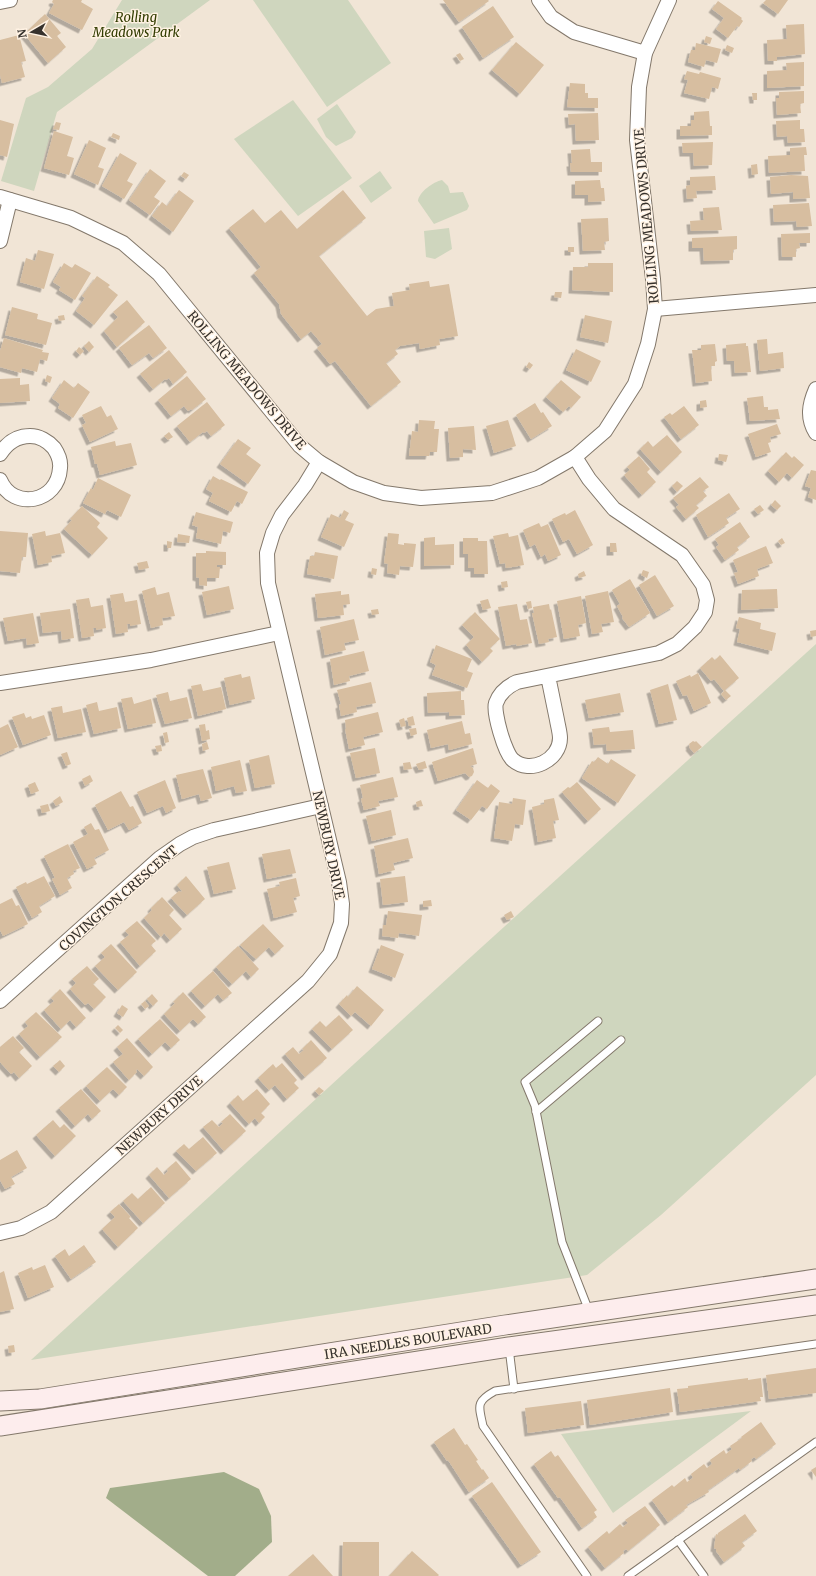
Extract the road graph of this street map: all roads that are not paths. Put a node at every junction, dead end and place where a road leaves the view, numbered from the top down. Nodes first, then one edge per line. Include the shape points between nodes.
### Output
1 (10, 0) edge
2 (539, 0) edge
3 (669, 0) edge
4 (0, 2) edge
5 (645, 53) junction
6 (5, 199) edge
7 (0, 241) edge
8 (816, 295) edge
9 (655, 309) junction
10 (816, 389) edge
11 (816, 433) edge
12 (0, 454) edge
13 (575, 457) junction
14 (319, 462) junction
15 (0, 480) edge
16 (279, 633) junction
17 (548, 676) junction
18 (0, 683) edge
19 (321, 806) junction
20 (0, 1001) edge
21 (598, 1022) dead end
22 (620, 1040) dead end
23 (536, 1112) junction
24 (0, 1233) edge
25 (816, 1280) edge
26 (816, 1305) edge
27 (590, 1313) junction
28 (816, 1344) edge
29 (508, 1347) junction
30 (514, 1389) junction
31 (0, 1401) edge
32 (0, 1426) edge
33 (816, 1442) edge
34 (678, 1540) junction
35 (587, 1576) edge
36 (628, 1576) edge
37 (704, 1576) edge

1 - 4 street
2 - 5 street via 551,17 574,32
3 - 5 street, ROLLING MEADOWS DRIVE
5 - 9 street, ROLLING MEADOWS DRIVE via 639,87 637,140
6 - 7 street
6 - 14 street, ROLLING MEADOWS DRIVE via 71,218 123,243 159,274 300,446
8 - 9 street
9 - 13 street, ROLLING MEADOWS DRIVE via 648,344 635,384 605,431
10 - 11 street via 810,402 810,424
12 - 15 street via 12,440 22,436 34,436 49,443 61,462 60,477 54,487 37,498 18,497 8,491
13 - 14 street, ROLLING MEADOWS DRIVE via 538,478 492,493 421,498 384,493 353,482
13 - 17 street via 614,509 682,555 703,585 707,600 704,612 695,627 677,644 659,653
14 - 16 street, NEWBURY DRIVE via 282,515 272,533 267,553 268,583
16 - 18 street via 151,660
16 - 19 street, NEWBURY DRIVE
17 - 17 street via 517,682 507,687 500,694 496,704 496,713 507,752 513,760 521,764 541,764 550,760 557,751 560,738
19 - 20 street, COVINGTON CRESCENT via 214,830 180,844 160,858
19 - 24 street, NEWBURY DRIVE via 342,904 341,924 330,954 319,969 52,1212 21,1228
21 - 23 lane via 525,1082
22 - 23 lane
23 - 27 lane via 562,1242
25 - 27 main road, IRA NEEDLES BOULEVARD
26 - 29 main road, IRA NEEDLES BOULEVARD
27 - 31 main road, IRA NEEDLES BOULEVARD via 40,1399
28 - 30 lane
29 - 30 lane
29 - 32 main road, IRA NEEDLES BOULEVARD
30 - 35 lane via 496,1391 484,1397 479,1407 483,1426
33 - 34 lane
34 - 36 lane
34 - 37 lane

